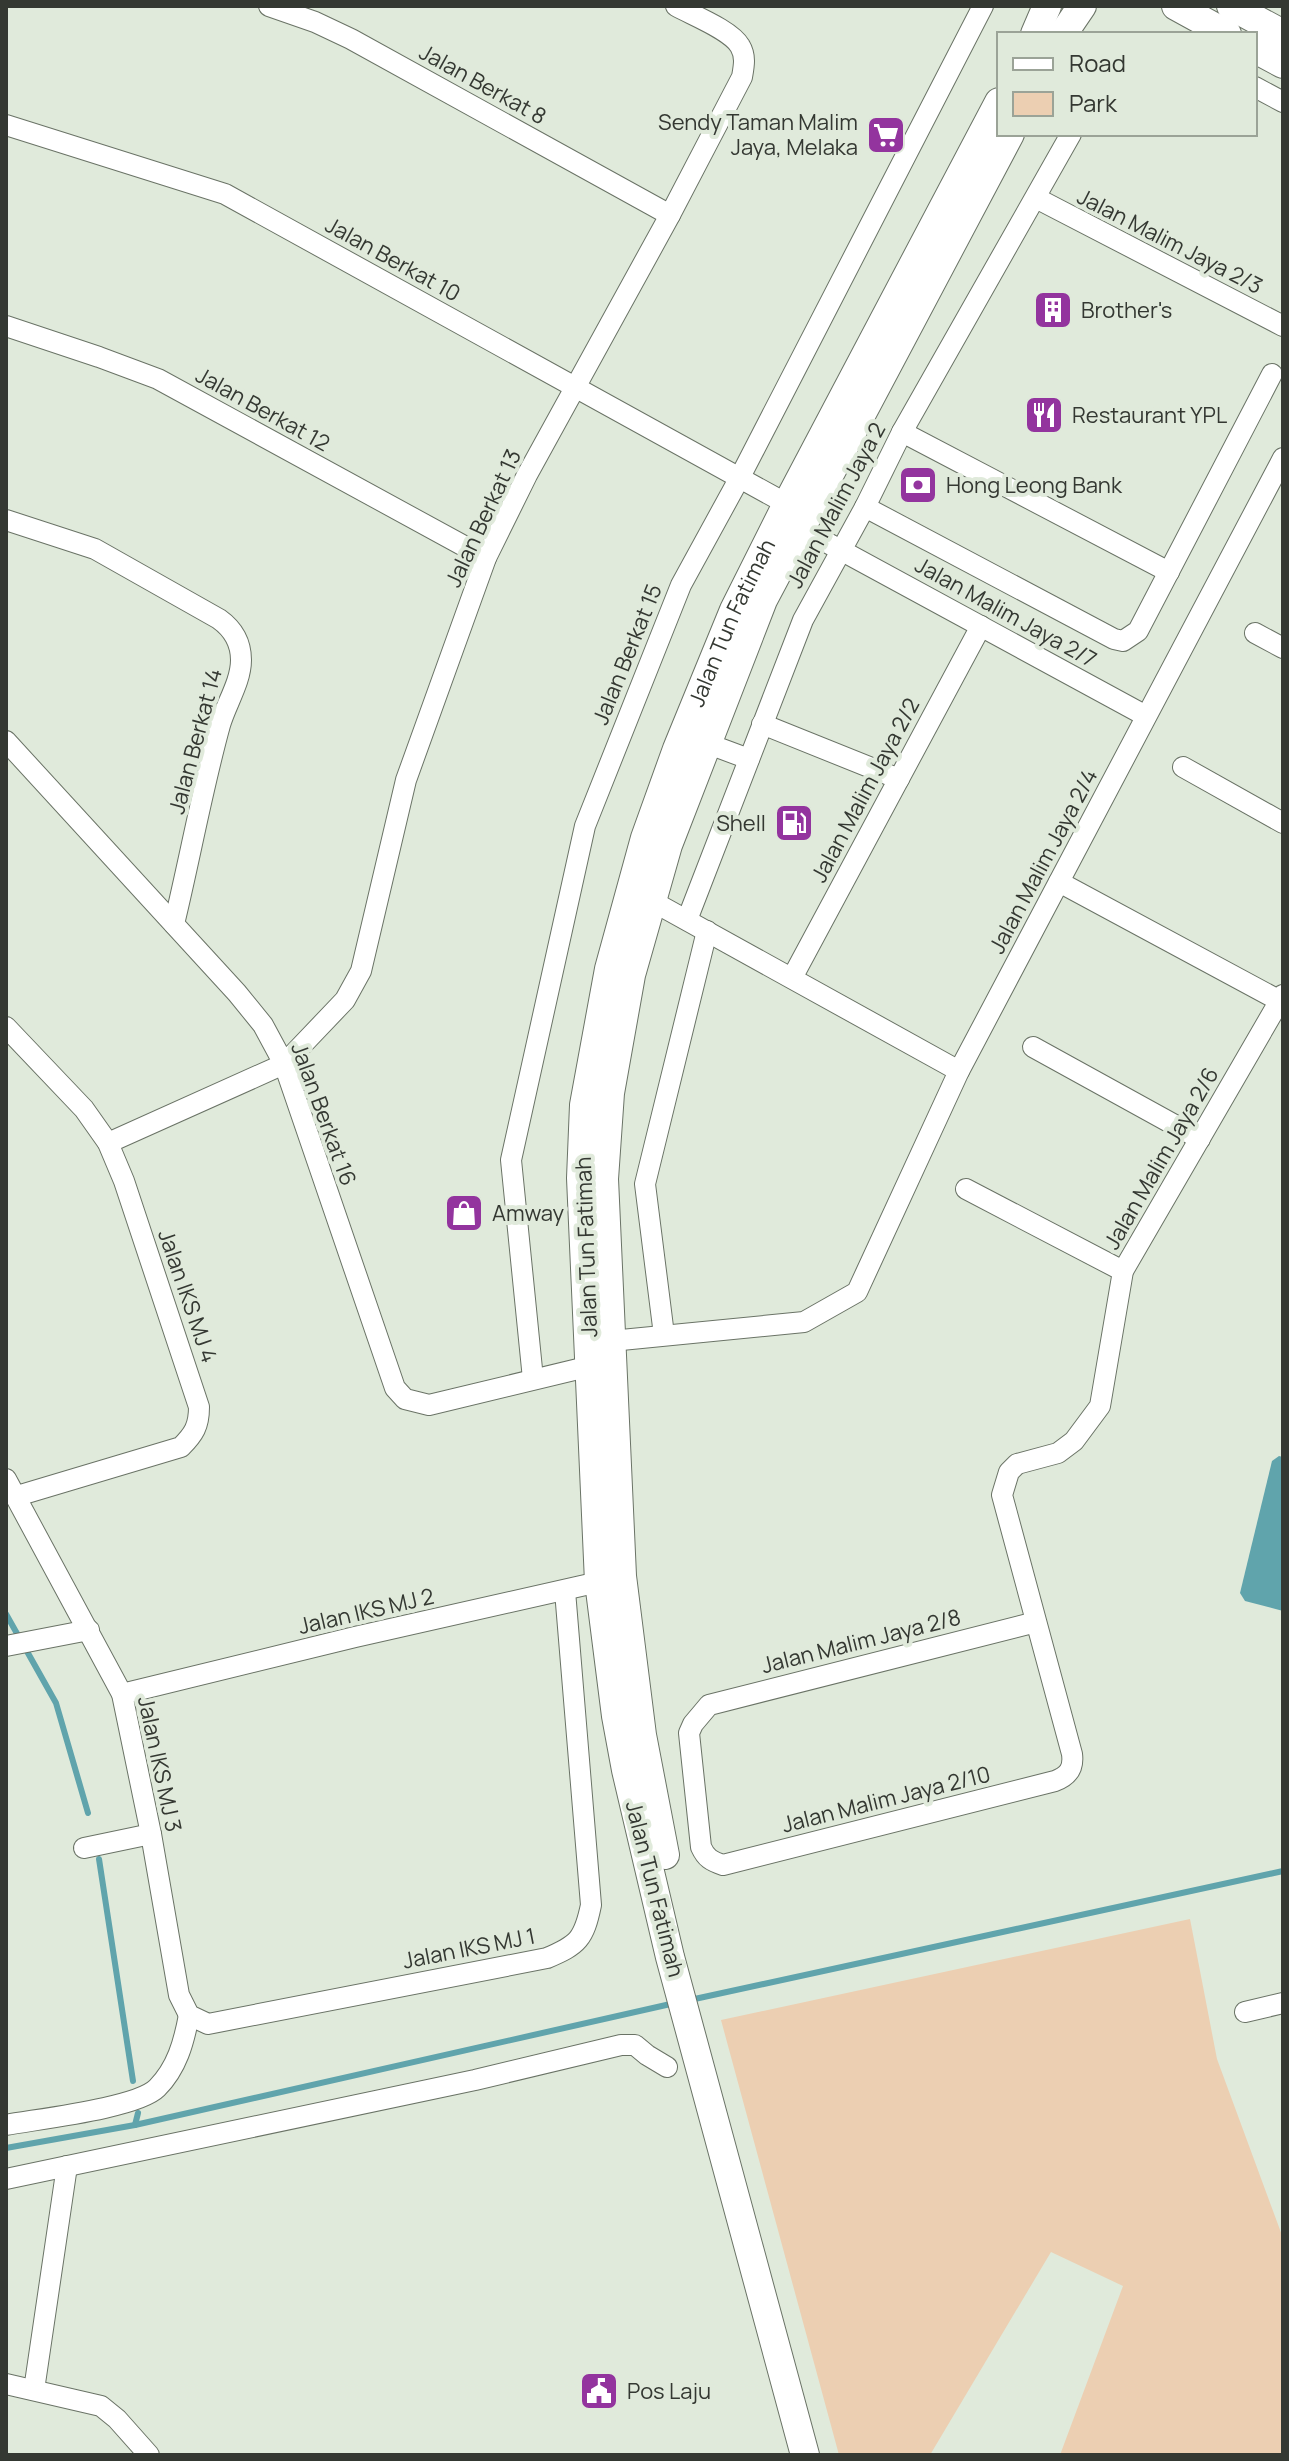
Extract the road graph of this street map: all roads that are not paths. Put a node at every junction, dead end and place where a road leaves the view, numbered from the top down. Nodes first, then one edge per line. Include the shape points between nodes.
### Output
1 (269, 6) edge
2 (676, 6) edge
3 (983, 6) edge
4 (1047, 6) edge
5 (1082, 6) edge
6 (1176, 6) edge
7 (1231, 6) edge
8 (1036, 32) edge
9 (1064, 32) edge
10 (1223, 32) edge
11 (1283, 34) edge
12 (1257, 50) edge
13 (1283, 64) edge
14 (1257, 88) edge
15 (1283, 102) edge
16 (997, 106) edge
17 (6, 125) edge
18 (1009, 136) edge
19 (1070, 136) edge
20 (1036, 198) junction
21 (670, 215) junction
22 (6, 326) edge
23 (1283, 326) edge
24 (1272, 374) dead end
25 (577, 388) junction
26 (902, 432) junction
27 (1282, 463) edge
28 (739, 479) junction
29 (865, 507) junction
30 (794, 516) junction
31 (6, 520) edge
32 (842, 550) junction
33 (486, 558) junction
34 (1169, 572) junction
35 (981, 626) junction
36 (1255, 633) dead end
37 (1283, 648) edge
38 (1146, 716) junction
39 (762, 724) junction
40 (6, 741) edge
41 (706, 743) junction
42 (749, 759) junction
43 (1183, 767) dead end
44 (899, 779) junction
45 (1283, 823) edge
46 (1059, 882) junction
47 (641, 895) junction
48 (687, 920) junction
49 (174, 924) junction
50 (707, 931) junction
51 (792, 978) junction
52 (1281, 998) edge
53 (6, 1027) edge
54 (1033, 1047) dead end
55 (284, 1064) junction
56 (959, 1071) junction
57 (1200, 1139) junction
58 (108, 1143) junction
59 (966, 1189) dead end
60 (1123, 1271) junction
61 (857, 1292) joint
62 (664, 1335) junction
63 (605, 1356) junction
64 (533, 1379) junction
65 (11, 1487) edge
66 (611, 1579) junction
67 (565, 1591) junction
68 (1036, 1622) junction
69 (89, 1630) junction
70 (9, 1646) edge
71 (122, 1694) junction
72 (1070, 1771) joint
73 (151, 1834) junction
74 (84, 1848) dead end
75 (711, 1861) joint
76 (1283, 2003) edge
77 (1245, 2012) dead end
78 (189, 2015) junction
79 (698, 2027) junction
80 (667, 2067) dead end
81 (6, 2125) edge
82 (67, 2166) junction
83 (6, 2179) edge
84 (6, 2384) edge
85 (34, 2390) junction
86 (149, 2455) edge
87 (805, 2455) edge
88 (822, 2455) edge

1 - 21 street, Jalan Berkat 8 via 351,39
2 - 21 street, Jalan Berkat 13 via 731,36 741,46 745,62
3 - 28 street, Jalan Berkat 15
4 - 8 main road
5 - 9 main road
6 - 10 main road
7 - 11 main road
12 - 13 main road
14 - 15 street
16 - 30 main road, Jalan Tun Fatimah
17 - 25 street, Jalan Berkat 10 via 225,194
18 - 30 main road, Jalan Tun Fatimah
19 - 20 street, Jalan Malim Jaya 2
20 - 23 street, Jalan Malim Jaya 2/3
20 - 26 street, Jalan Malim Jaya 2
21 - 25 street, Jalan Berkat 13
22 - 33 street, Jalan Berkat 12 via 158,379
24 - 34 street
25 - 28 street, Jalan Berkat 10
25 - 33 street, Jalan Berkat 13
26 - 29 street, Jalan Malim Jaya 2
26 - 34 street
27 - 38 street, Jalan Malim Jaya 2/4
28 - 30 street, Jalan Berkat 10
28 - 64 street, Jalan Berkat 15 via 681,585 585,826 511,1160
29 - 32 street, Jalan Malim Jaya 2
29 - 34 street via 1123,641 1138,631
30 - 32 street, Jalan Malim Jaya 2/7
30 - 41 main road, Jalan Tun Fatimah
30 - 47 main road, Jalan Tun Fatimah via 743,589 683,735 645,838
31 - 49 street, Jalan Berkat 14 via 95,549 219,619 236,638 241,668 221,723
32 - 35 street, Jalan Malim Jaya 2/7
32 - 39 street, Jalan Malim Jaya 2 via 803,620
33 - 55 street, Jalan Berkat 13 via 406,780 361,971 345,1000
35 - 38 street, Jalan Malim Jaya 2/7
35 - 44 street, Jalan Malim Jaya 2/2
36 - 37 street
38 - 46 street, Jalan Malim Jaya 2/4
39 - 42 street, Jalan Malim Jaya 2
39 - 44 street
40 - 49 street, Jalan Berkat 16
41 - 42 street
41 - 47 main road, Jalan Tun Fatimah via 668,845
42 - 48 street, Jalan Malim Jaya 2
43 - 45 street
44 - 51 street, Jalan Malim Jaya 2/2
46 - 52 street
46 - 56 street, Jalan Malim Jaya 2/4
47 - 48 street
47 - 63 main road, Jalan Tun Fatimah via 608,1109
48 - 50 street
49 - 55 street, Jalan Berkat 16 via 251,1009
50 - 51 street
50 - 62 street via 645,1184
51 - 56 street
52 - 57 street, Jalan Malim Jaya 2/6
53 - 58 street, Jalan IKS MJ 4 via 84,1109
54 - 57 street
55 - 58 street
55 - 64 street, Jalan Berkat 16 via 395,1388 405,1399 429,1405
56 - 61 street, Jalan Malim Jaya 2/4
57 - 60 street, Jalan Malim Jaya 2/6
58 - 65 street, Jalan IKS MJ 4 via 188,1367 199,1421 181,1447
59 - 60 street
60 - 68 street, Jalan Malim Jaya 2/6 via 1100,1406 1074,1441 1058,1453 1017,1464 1005,1481 1002,1495
61 - 62 street, Jalan Berkat 16 via 804,1322
62 - 63 street, Jalan Berkat 16
63 - 64 street, Jalan Berkat 16
63 - 66 main road, Jalan Tun Fatimah
65 - 69 street, Jalan IKS MJ 3
66 - 67 street, Jalan IKS MJ 2
66 - 79 main road, Jalan Tun Fatimah via 624,1756
67 - 71 street, Jalan IKS MJ 2
67 - 78 street, Jalan IKS MJ 1 via 591,1905 587,1926 572,1947 547,1958 208,2024
68 - 72 street, Jalan Malim Jaya 2/6 via 1072,1754
68 - 75 street, Jalan Malim Jaya 2/8 via 709,1705 689,1733 701,1847
69 - 70 street
69 - 71 street, Jalan IKS MJ 3
71 - 73 street, Jalan IKS MJ 3
72 - 75 street, Jalan Malim Jaya 2/10 via 1055,1781 723,1865
73 - 74 street
73 - 78 street, Jalan IKS MJ 3 via 179,1995
76 - 77 street
78 - 81 street via 182,2048 155,2090 132,2101
79 - 87 main road, Jalan Tun Fatimah
79 - 88 main road, Jalan Tun Fatimah
80 - 82 street via 635,2045 621,2045
82 - 83 street
82 - 85 street
84 - 85 street
85 - 86 street via 101,2406

